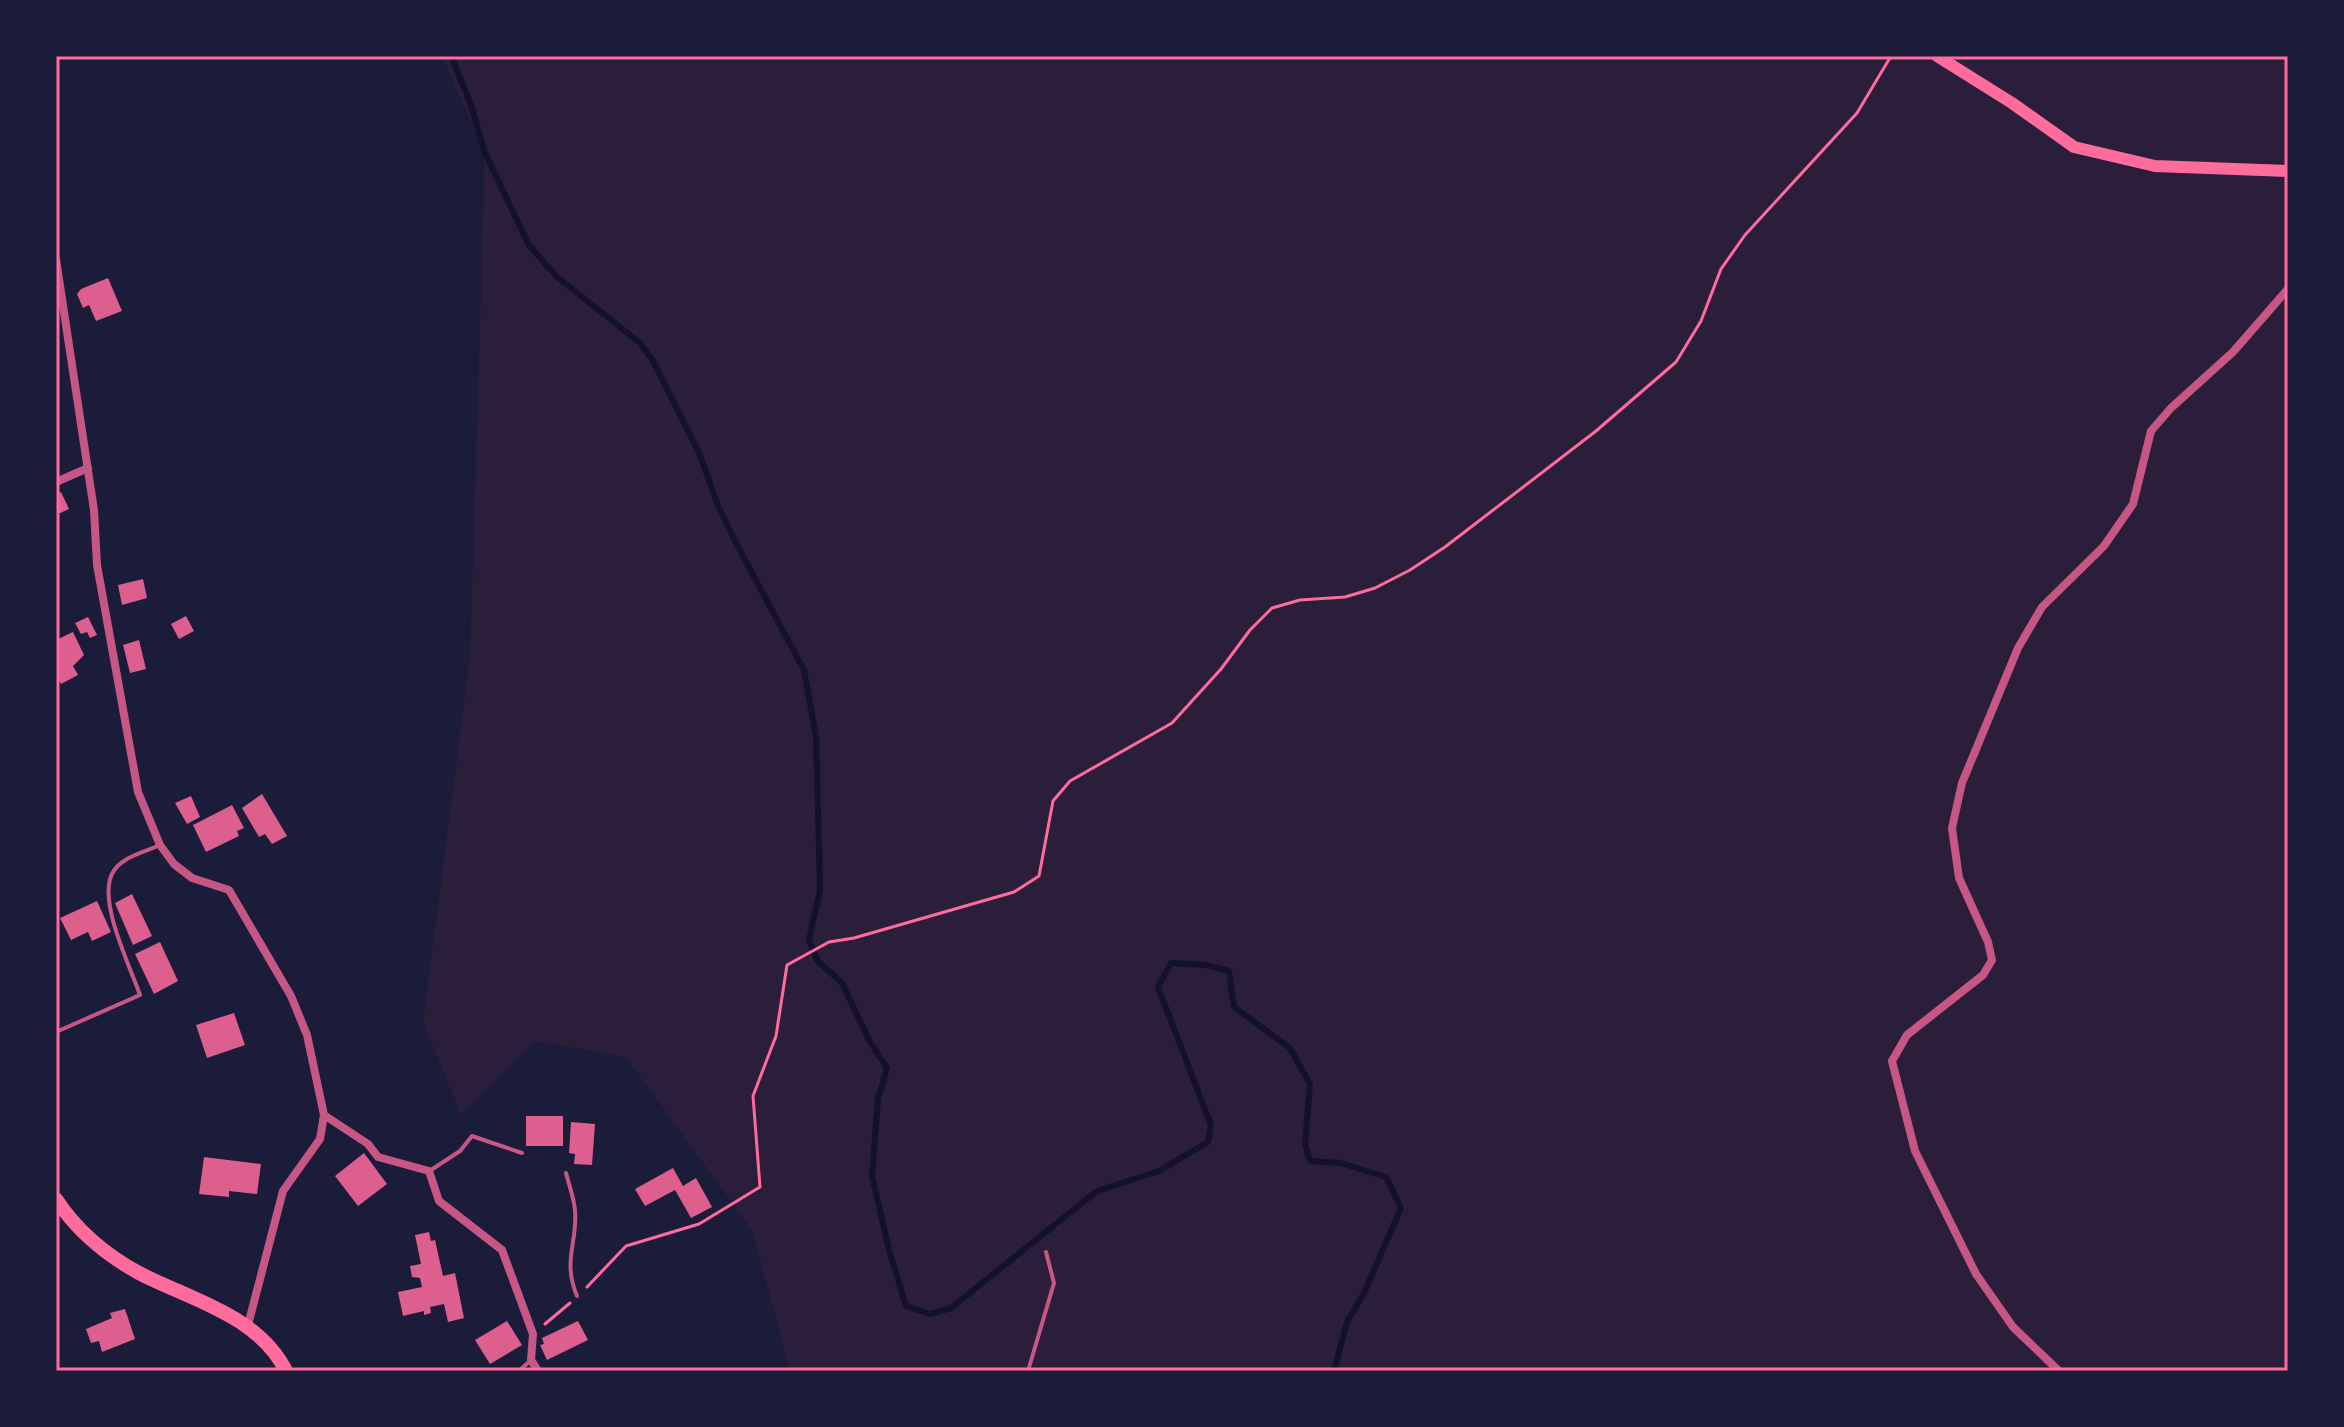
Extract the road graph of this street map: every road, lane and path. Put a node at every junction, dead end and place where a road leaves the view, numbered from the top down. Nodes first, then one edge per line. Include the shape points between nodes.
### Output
1 (1891, 56) edge
2 (1937, 56) edge
3 (2288, 171) edge
4 (56, 259) edge
5 (2288, 289) edge
6 (88, 468) junction
7 (56, 482) edge
8 (160, 845) junction
9 (56, 1032) edge
10 (324, 1115) junction
11 (522, 1153) dead end
12 (429, 1171) junction
13 (566, 1173) dead end
14 (56, 1199) edge
15 (1046, 1252) dead end
16 (577, 1296) junction
17 (248, 1325) junction
18 (533, 1334) junction
19 (531, 1360) junction
20 (286, 1371) edge
21 (519, 1371) edge
22 (538, 1371) edge
23 (1028, 1371) edge
24 (2059, 1371) edge

1 - 16 path via 1857,113 1745,235 1721,269 1701,321 1676,362 1596,431 1410,570 1345,597 1272,608 1172,723 1070,781 1053,801 1039,876 1027,886 829,942 787,965 776,1036 753,1096 760,1187 699,1224 626,1246
2 - 3 main road via 2074,147 2155,166
4 - 6 street
5 - 24 street via 2233,352 2151,431 2133,504 2104,546 2042,607 2018,648 1962,783 1952,828 1959,878 1992,960 1983,975 1907,1035 1892,1061 1915,1151 1976,1274 2013,1327
6 - 7 street
6 - 8 street via 97,565 138,792
8 - 9 lane via 123,861 111,874 108,903 140,995
8 - 10 street via 192,878 229,890 291,996 307,1035
10 - 12 street via 368,1144 378,1157
10 - 17 street via 320,1139 283,1191
11 - 12 lane via 472,1136 460,1151
12 - 18 street via 439,1201 502,1250
13 - 16 lane via 576,1211 570,1280
14 - 17 main road via 91,1241 136,1272
15 - 23 lane via 1054,1283
16 - 18 path
17 - 20 main road via 278,1354
18 - 19 street
19 - 21 lane
19 - 22 street

